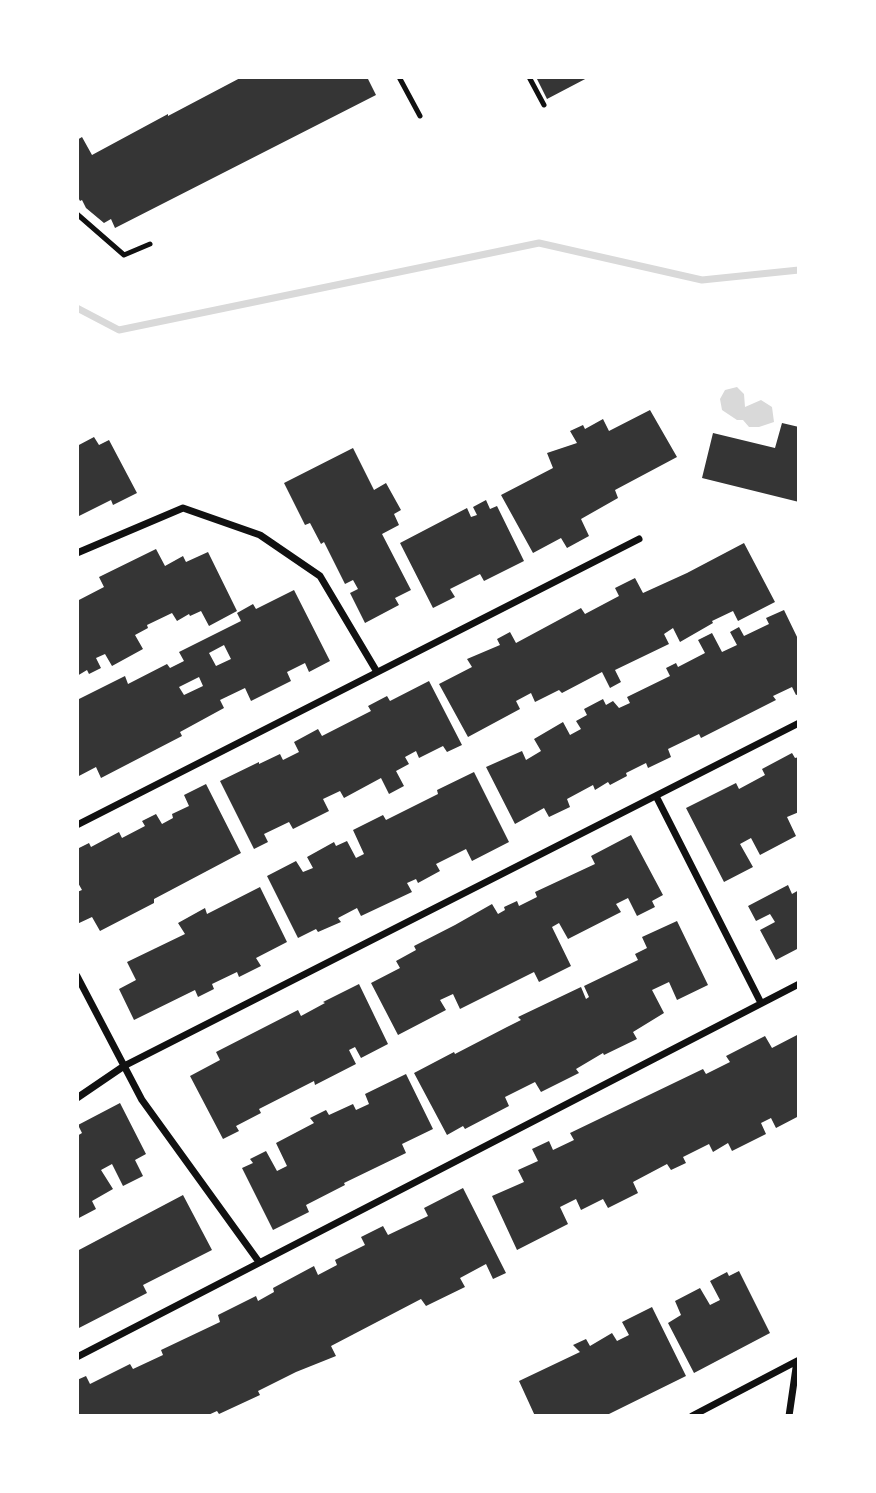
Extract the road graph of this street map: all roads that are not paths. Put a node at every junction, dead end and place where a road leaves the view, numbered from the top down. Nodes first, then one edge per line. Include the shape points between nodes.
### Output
1 (399, 77) edge
2 (529, 77) edge
3 (544, 105) dead end
4 (420, 116) dead end
5 (77, 214) edge
6 (150, 244) dead end
7 (639, 539) dead end
8 (77, 553) edge
9 (377, 672) junction
10 (799, 723) edge
11 (656, 796) junction
12 (77, 825) edge
13 (77, 976) edge
14 (799, 984) edge
15 (761, 1003) junction
16 (124, 1066) junction
17 (77, 1098) edge
18 (259, 1262) junction
19 (77, 1357) edge
20 (692, 1416) edge
21 (789, 1416) edge

1 - 4 lane
2 - 3 lane
5 - 6 lane via 124,255
7 - 9 street
8 - 9 street via 183,508 260,535 320,576
9 - 12 street
10 - 11 street
11 - 15 street
11 - 16 street
13 - 16 street
14 - 15 street
15 - 18 street
16 - 17 street
16 - 18 street via 142,1100
18 - 19 street
20 - 21 street via 797,1361

